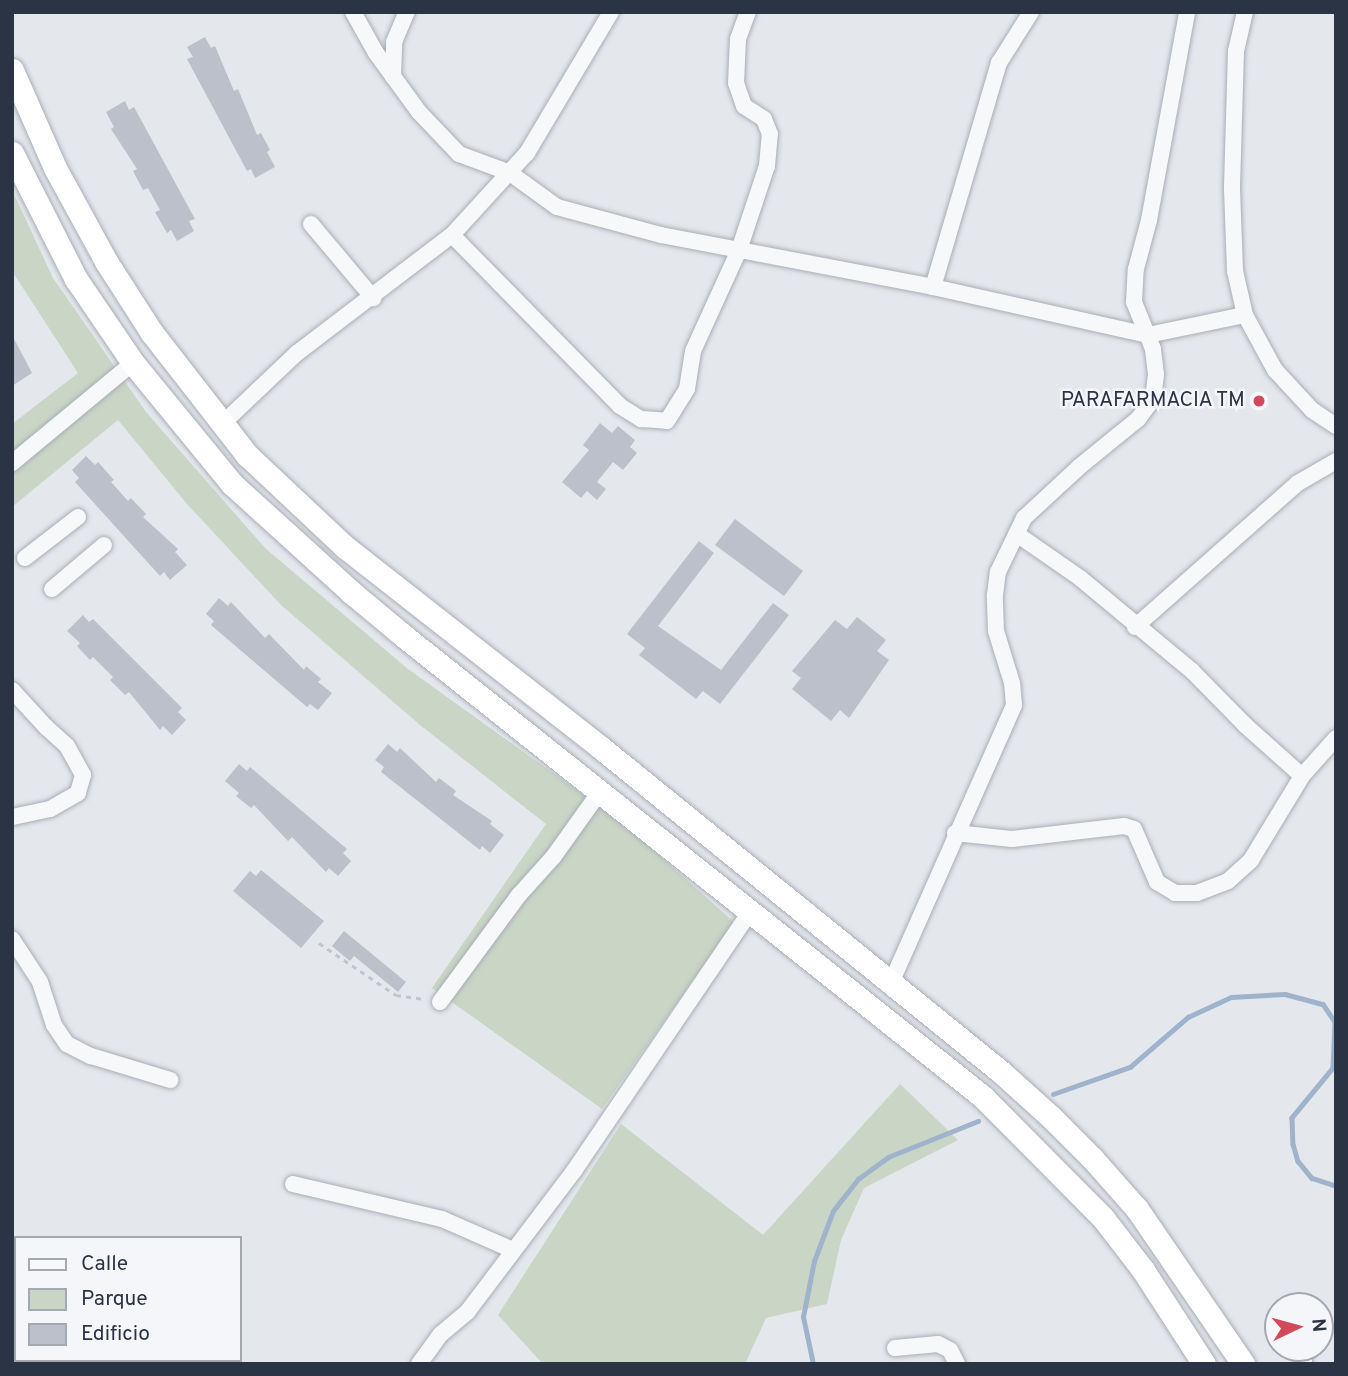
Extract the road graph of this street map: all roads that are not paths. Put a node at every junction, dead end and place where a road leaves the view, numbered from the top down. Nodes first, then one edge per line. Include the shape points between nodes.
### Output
1 (353, 12) edge
2 (407, 12) edge
3 (611, 12) edge
4 (748, 12) edge
5 (1031, 12) edge
6 (1187, 12) edge
7 (1245, 12) edge
8 (12, 70) edge
9 (393, 77) junction
10 (12, 153) edge
11 (510, 173) junction
12 (312, 224) dead end
13 (452, 235) junction
14 (739, 250) junction
15 (933, 287) junction
16 (373, 298) junction
17 (1245, 315) junction
18 (1148, 335) junction
19 (133, 363) junction
20 (220, 425) junction
21 (1336, 426) edge
22 (1336, 461) edge
23 (12, 463) edge
24 (78, 517) dead end
25 (1018, 535) junction
26 (104, 545) dead end
27 (25, 558) dead end
28 (52, 589) dead end
29 (1135, 627) junction
30 (12, 690) edge
31 (1336, 738) edge
32 (1302, 776) junction
33 (601, 790) junction
34 (12, 817) edge
35 (955, 833) junction
36 (751, 911) junction
37 (12, 939) edge
38 (891, 983) junction
39 (440, 1002) road end
40 (170, 1080) dead end
41 (293, 1184) dead end
42 (513, 1250) junction
43 (895, 1348) dead end
44 (419, 1364) edge
45 (957, 1364) edge
46 (1204, 1364) edge
47 (1243, 1364) edge

1 - 9 street
2 - 9 street via 394,42
3 - 11 street via 527,153
4 - 14 street via 738,39 736,83 744,106 764,119 771,134 767,166
5 - 15 street via 999,63
6 - 18 street via 1136,269 1135,302
7 - 17 street via 1236,51 1232,189 1235,271
8 - 20 highway via 55,168 107,263
9 - 11 street via 459,154
10 - 19 highway via 76,279
11 - 13 street
11 - 14 street via 556,207
12 - 16 street
13 - 14 street via 620,406 642,419 667,421 687,388 693,351
13 - 16 street
14 - 15 street
15 - 18 street
16 - 20 street via 296,353
17 - 18 street
17 - 21 street via 1275,370 1311,410
18 - 25 street via 1156,374 1153,399 1138,419 1024,518
19 - 23 street
19 - 33 highway via 232,484 351,592
20 - 38 highway via 345,547
22 - 29 street via 1298,483
24 - 27 street
25 - 29 street via 1080,578
25 - 35 street via 998,572 995,595 996,631 1014,705
26 - 28 street
29 - 32 street via 1192,671
30 - 34 street via 68,746 83,775 78,793 50,809
31 - 32 street
32 - 35 street via 1251,860 1228,881 1198,893 1175,893 1157,882 1134,829 1125,826 1012,839
33 - 36 highway
33 - 39 street
35 - 38 street
36 - 42 street via 574,1171
36 - 46 highway via 983,1097 1026,1137 1103,1218
37 - 40 street via 40,982 54,1025 67,1044
38 - 47 highway via 1001,1072 1092,1158 1137,1209
41 - 42 street via 442,1219
42 - 44 street via 468,1311 441,1334
43 - 45 street via 938,1344 950,1350

